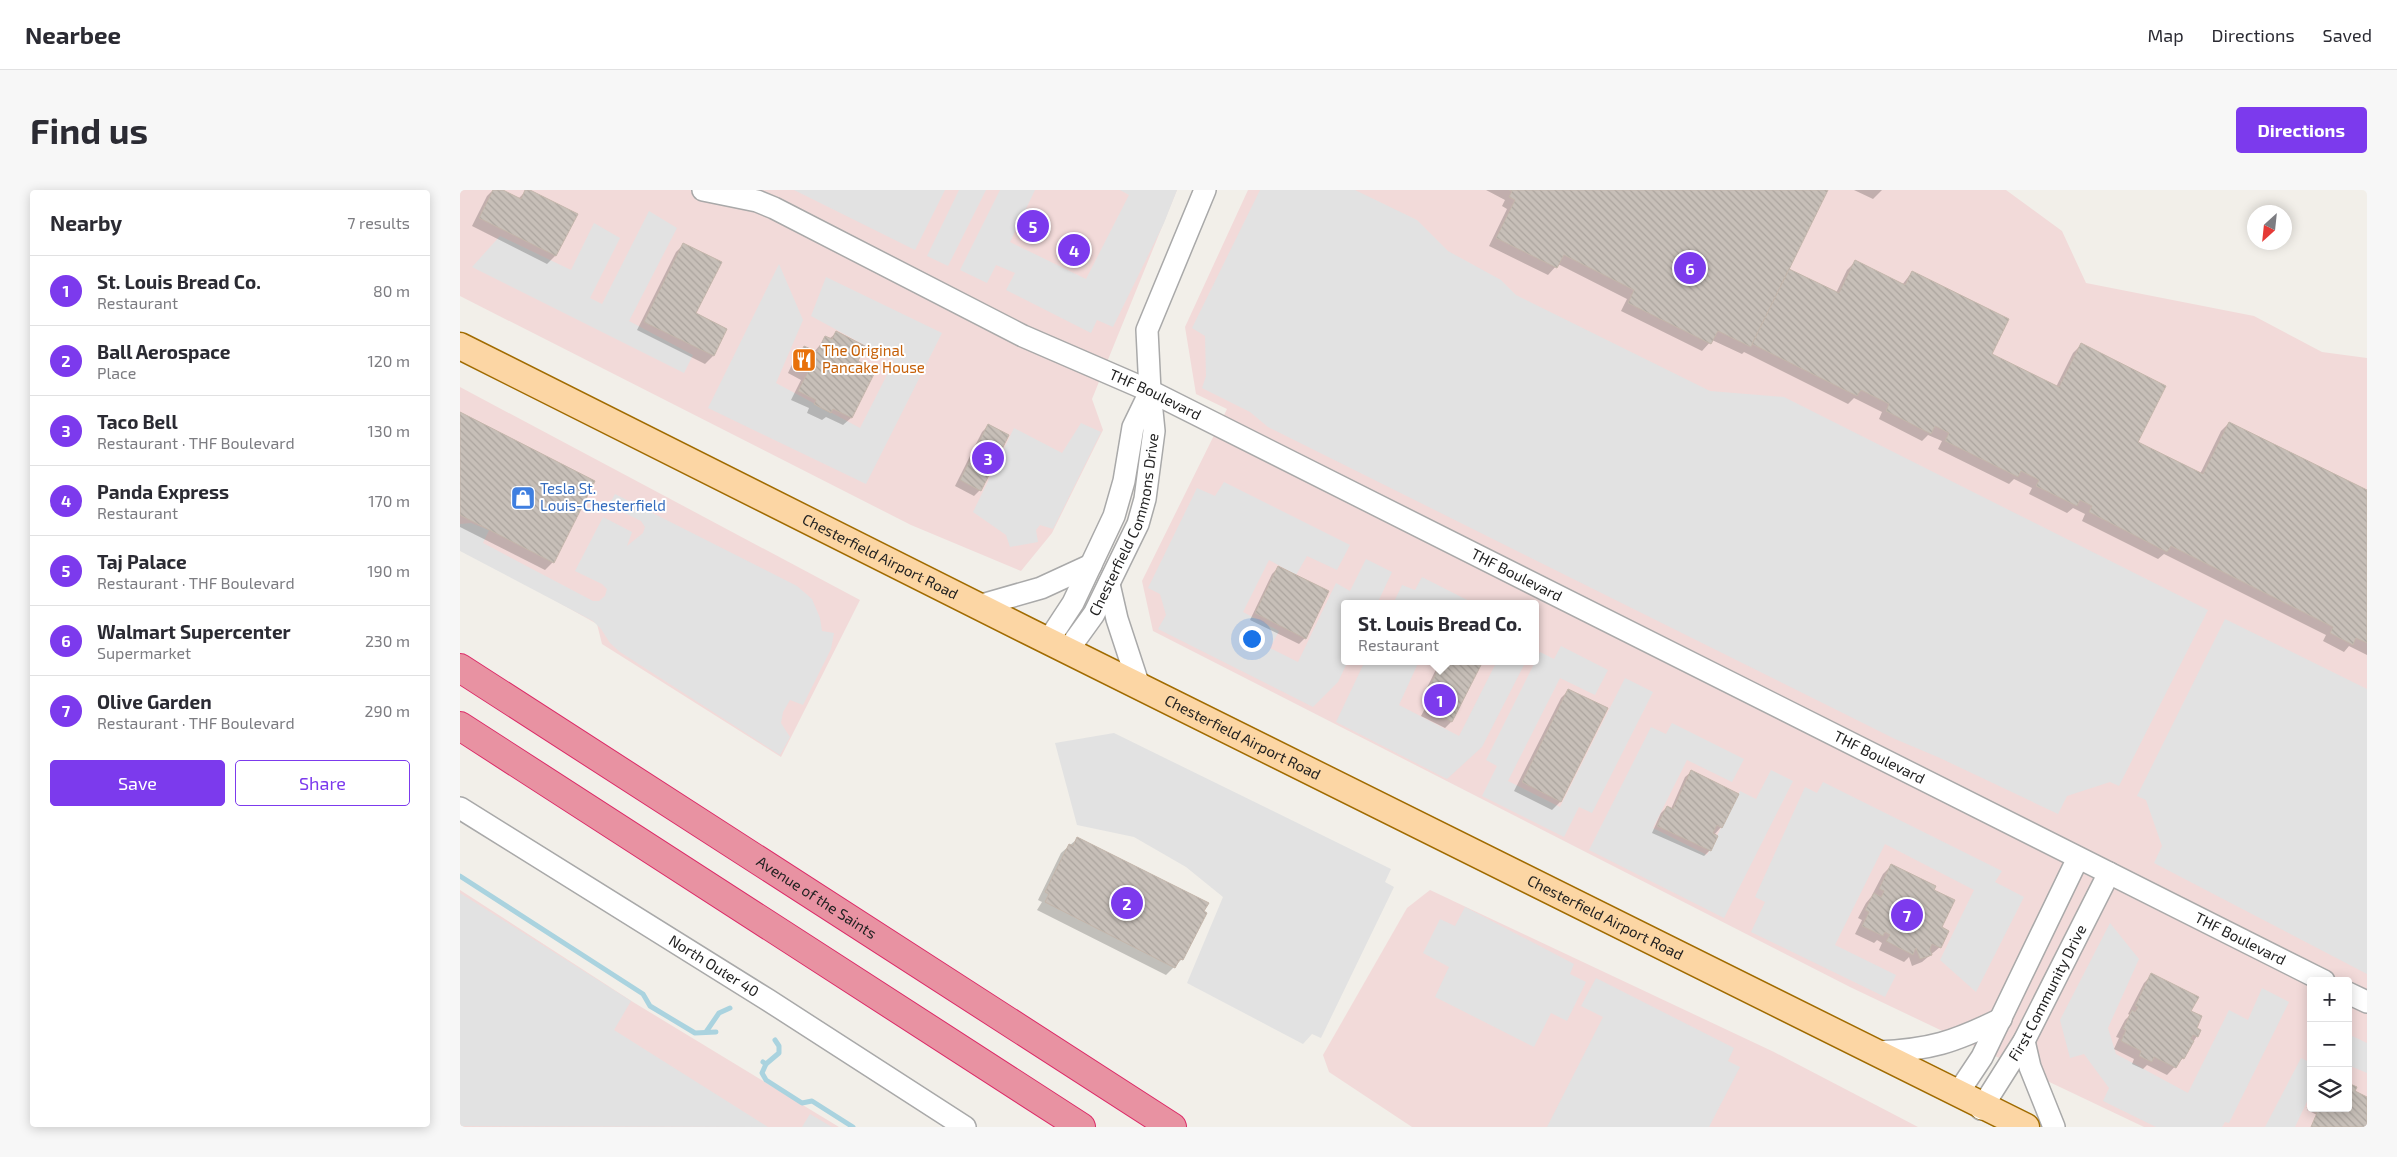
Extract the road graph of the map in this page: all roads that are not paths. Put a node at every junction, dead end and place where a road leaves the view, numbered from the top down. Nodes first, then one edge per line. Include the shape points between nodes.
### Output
1 (703, 190) edge
2 (1205, 190) edge
3 (460, 346) edge
4 (1150, 391) junction
5 (1091, 565) junction
6 (1109, 584) junction
7 (978, 606) junction
8 (1058, 646) junction
9 (460, 668) edge
10 (1139, 686) junction
11 (460, 726) edge
12 (460, 808) edge
13 (2078, 858) junction
14 (2109, 873) junction
15 (2316, 977) edge
16 (2352, 995) edge
17 (2367, 1002) edge
18 (2001, 1019) junction
19 (2024, 1041) junction
20 (1877, 1052) junction
21 (1958, 1093) junction
22 (1983, 1108) junction
23 (965, 1127) edge
24 (1081, 1127) edge
25 (1172, 1127) edge
26 (2026, 1127) edge
27 (2054, 1127) edge

1 - 4 street, THF Boulevard via 757,201 774,208 1023,336
2 - 4 street, Chesterfield Commons Drive via 1147,330
3 - 7 main road, Chesterfield Airport Road
4 - 5 street, Chesterfield Commons Drive via 1133,428 1114,516
4 - 6 street, Chesterfield Commons Drive via 1154,431 1145,499 1138,524
4 - 13 street, THF Boulevard
5 - 7 street via 1041,588
5 - 8 street, Chesterfield Commons Drive via 1072,603
6 - 8 street, Chesterfield Commons Drive via 1094,614
6 - 10 street
7 - 8 main road, Chesterfield Airport Road
8 - 10 main road, Chesterfield Airport Road
9 - 25 highway, Avenue of the Saints
10 - 20 main road, Chesterfield Airport Road
11 - 24 highway
12 - 23 street, North Outer 40
13 - 14 street, THF Boulevard
13 - 18 street, First Community Drive
14 - 15 street, THF Boulevard
14 - 19 street, First Community Drive
16 - 17 street
18 - 20 street via 1936,1046 1914,1051
18 - 21 street, First Community Drive via 1982,1058
19 - 22 street, First Community Drive
19 - 27 street via 2030,1067
20 - 21 main road, Chesterfield Airport Road
21 - 22 main road, Chesterfield Airport Road
22 - 26 main road, Chesterfield Airport Road

